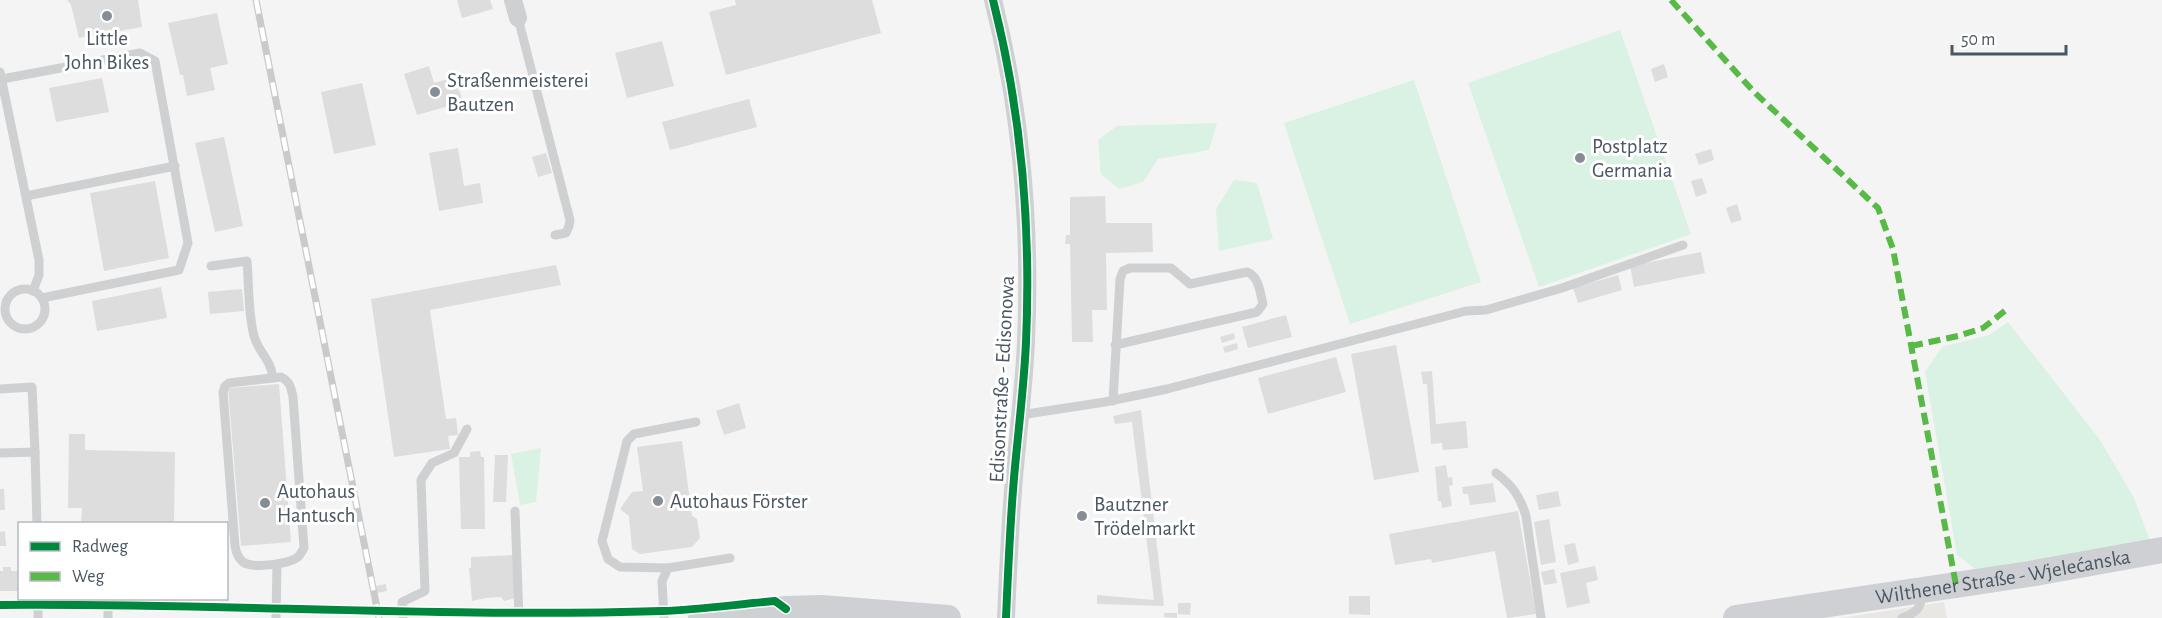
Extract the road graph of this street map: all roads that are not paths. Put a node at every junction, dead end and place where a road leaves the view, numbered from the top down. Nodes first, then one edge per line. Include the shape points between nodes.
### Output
1 (993, 0) edge
2 (515, 9) edge
3 (1, 76) edge
4 (175, 166) junction
5 (26, 196) junction
6 (555, 235) dead end
7 (1683, 246) dead end
8 (210, 266) dead end
9 (33, 291) junction
10 (42, 298) junction
11 (1115, 345) junction
12 (273, 378) junction
13 (0, 390) edge
14 (1113, 400) junction
15 (1020, 415) junction
16 (696, 422) dead end
17 (467, 429) dead end
18 (35, 452) junction
19 (0, 453) edge
20 (1497, 473) dead end
21 (515, 510) dead end
22 (37, 522) edge
23 (2162, 550) edge
24 (730, 558) dead end
25 (277, 564) junction
26 (668, 568) junction
27 (1923, 590) junction
28 (38, 600) edge
29 (108, 600) edge
30 (822, 613) edge
31 (1761, 616) edge
32 (38, 618) edge
33 (108, 618) edge
34 (276, 618) edge
35 (403, 618) edge
36 (519, 618) edge
37 (664, 618) edge
38 (701, 618) edge
39 (948, 618) edge
40 (1006, 618) edge
41 (1541, 618) edge
42 (1736, 618) edge
43 (1902, 618) edge

1 - 15 street, Edisonstraße - Edisonowa via 1018,142 1025,213 1026,341
2 - 6 lane via 570,220 566,232
3 - 4 lane via 140,53 155,61
3 - 5 lane
4 - 5 lane
4 - 10 lane via 188,243 179,270
5 - 9 lane via 39,260
7 - 14 lane via 1486,310 1466,311
8 - 12 lane via 247,261 254,334 257,347 272,367
9 - 10 lane
9 - 10 lane via 20,290 9,297 5,310 15,327 28,329 40,323 45,311
11 - 11 lane via 1123,271 1171,268 1190,284 1247,272 1256,278 1263,304 1257,312
11 - 14 lane
12 - 25 lane via 286,379 293,397 304,536 300,556
12 - 25 lane via 229,383 223,392 237,555 248,565
13 - 18 lane via 32,387
14 - 15 lane
15 - 40 street, Edisonstraße - Edisonowa
16 - 26 lane via 634,434 627,441 602,541 608,559 620,567
17 - 35 lane via 454,453 432,463 421,480 425,591 402,602
18 - 19 lane
18 - 22 lane
20 - 41 lane via 1512,485 1522,501
21 - 36 lane
23 - 27 main road, Wilthener Straße - Wjelećanska
24 - 26 lane
25 - 34 lane
26 - 37 lane via 662,581
27 - 31 main road, Wilthener Straße - Wjelećanska
27 - 43 lane via 1921,605
28 - 32 lane
29 - 33 lane
30 - 38 main road via 786,609
30 - 39 main road
31 - 42 main road, Wilthener Straße - Wjelećanska

